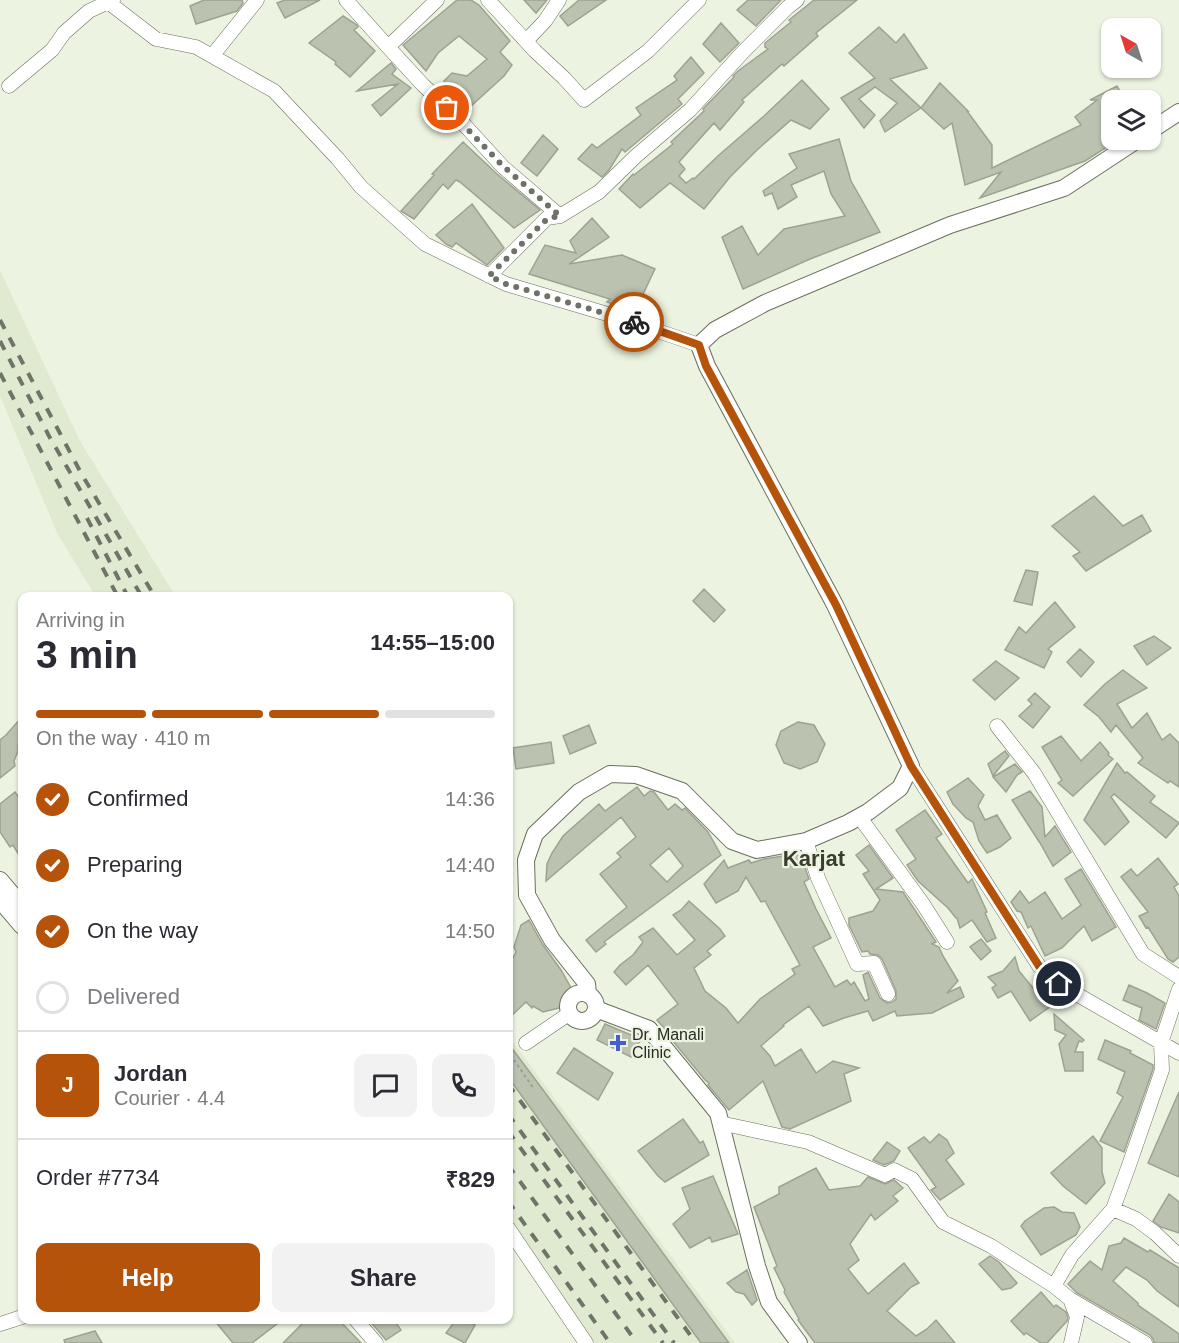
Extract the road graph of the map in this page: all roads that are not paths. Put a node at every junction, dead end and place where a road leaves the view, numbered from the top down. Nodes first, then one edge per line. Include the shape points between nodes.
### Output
1 (257, 0) edge
2 (346, 0) edge
3 (437, 0) edge
4 (488, 0) edge
5 (559, 0) edge
6 (699, 0) edge
7 (797, 0) edge
8 (110, 1) edge
9 (526, 41) junction
10 (388, 47) junction
11 (212, 56) junction
12 (9, 86) dead end
13 (1179, 112) edge
14 (1161, 124) edge
15 (1122, 150) edge
16 (560, 216) junction
17 (489, 276) junction
18 (699, 345) junction
19 (997, 726) dead end
20 (911, 766) junction
21 (859, 817) junction
22 (806, 841) junction
23 (0, 880) edge
24 (0, 900) edge
25 (18, 901) edge
26 (18, 921) edge
27 (947, 942) dead end
28 (1179, 977) edge
29 (1179, 989) edge
30 (888, 994) dead end
31 (592, 1002) junction
32 (570, 1013) junction
33 (526, 1043) dead end
34 (1161, 1043) junction
35 (1179, 1053) edge
36 (720, 1123) junction
37 (1113, 1209) junction
38 (513, 1235) edge
39 (1179, 1256) edge
40 (1054, 1286) junction
41 (1070, 1299) junction
42 (18, 1318) edge
43 (0, 1324) edge
44 (359, 1324) edge
45 (376, 1343) edge
46 (586, 1343) edge
47 (799, 1343) edge
48 (1071, 1343) edge
49 (1145, 1343) edge

1 - 11 street
2 - 10 street
3 - 10 street
4 - 9 street
5 - 9 street
6 - 9 street via 648,51 584,100
7 - 16 street via 690,110 599,192
8 - 11 street via 156,39 196,47
8 - 12 street via 89,11 52,50
10 - 16 street via 503,166
11 - 17 street via 274,92 361,187 424,244
13 - 14 street
15 - 18 street via 1064,188 950,225 765,303 715,330
16 - 17 street via 548,218
17 - 18 street
18 - 20 street via 706,366 836,605
19 - 28 street via 1034,773 1143,954
20 - 21 street via 900,788
20 - 34 street via 1039,966 1059,984
21 - 22 street
21 - 27 street
22 - 30 street via 818,878 857,964 874,963
22 - 31 street via 757,850 732,841 682,791 636,775 610,774 579,792 535,834 526,860 527,895 552,940 587,984
23 - 25 street
24 - 26 street
29 - 34 street
31 - 32 street via 592,1017 584,1021
31 - 32 street via 583,993 574,996 569,1004
31 - 36 street via 649,1029 718,1113
32 - 33 street
34 - 35 street
34 - 37 street via 1162,1070
36 - 40 street via 808,1142 885,1175 894,1170 912,1179 944,1222
36 - 47 street via 769,1302
37 - 39 street via 1136,1219
37 - 40 street via 1072,1255
38 - 46 street
40 - 41 street
41 - 48 street via 1077,1317
41 - 49 street
42 - 43 street
44 - 45 street

